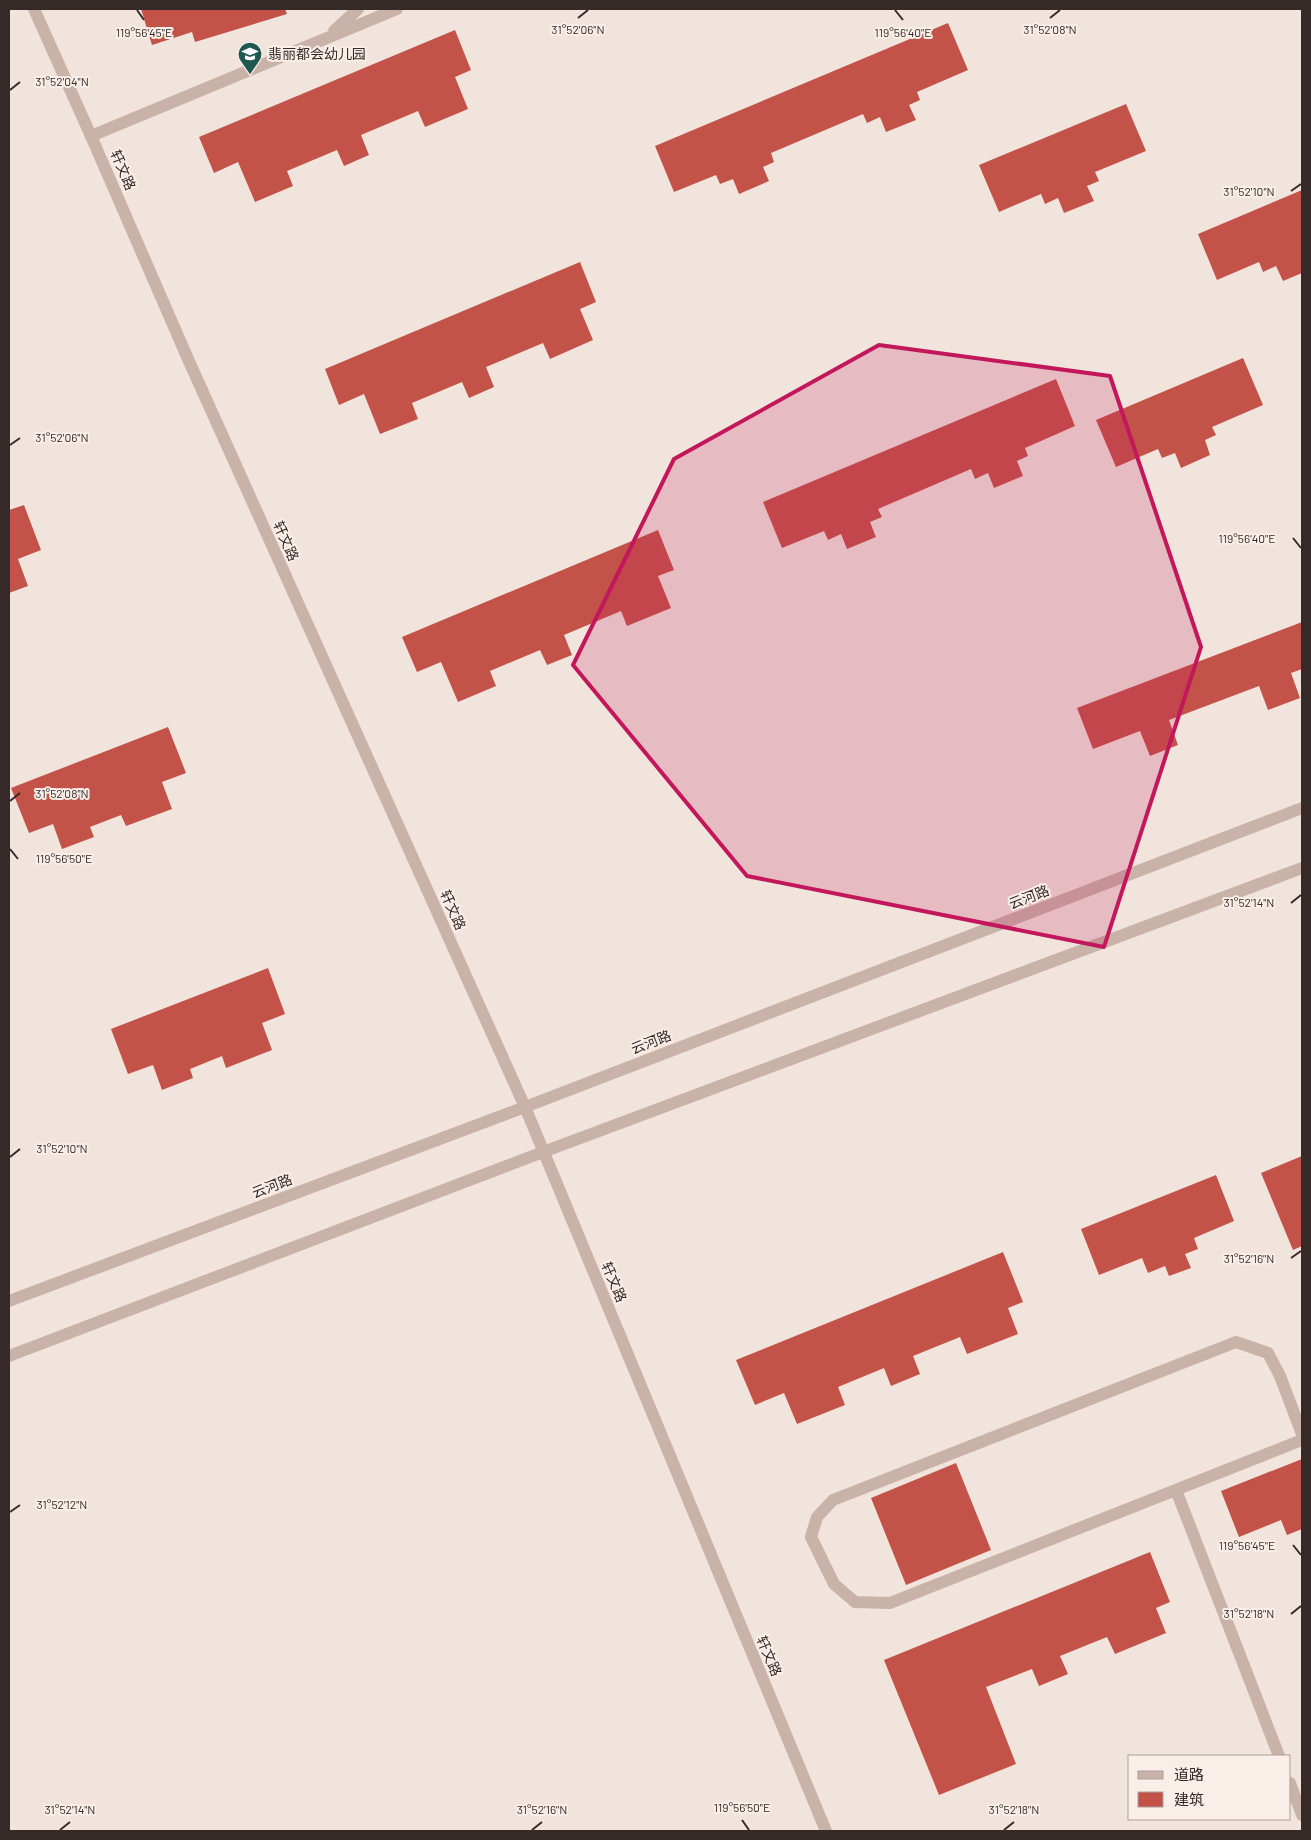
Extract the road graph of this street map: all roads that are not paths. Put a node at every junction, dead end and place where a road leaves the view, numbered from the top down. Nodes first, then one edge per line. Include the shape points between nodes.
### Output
1 (34, 9) edge
2 (358, 9) edge
3 (397, 9) edge
4 (327, 38) junction
5 (91, 136) junction
6 (1302, 808) edge
7 (1302, 868) edge
8 (525, 1106) junction
9 (543, 1152) junction
10 (9, 1301) edge
11 (9, 1356) edge
12 (1302, 1434) edge
13 (1302, 1440) edge
14 (1176, 1490) junction
15 (1279, 1755) edge
16 (1291, 1786) edge
17 (1302, 1816) edge
18 (826, 1831) edge

1 - 5 street, 轩文路
2 - 4 street
3 - 4 street
4 - 5 street
5 - 8 street, 轩文路 via 188,359
6 - 8 street, 云河路
7 - 9 street
8 - 9 street, 轩文路
8 - 10 street, 云河路
9 - 11 street
9 - 18 street, 轩文路
12 - 14 street via 1268,1353 1236,1342 833,1500 817,1517 811,1536 834,1584 855,1602 890,1603
13 - 14 street
14 - 15 street
16 - 17 street

